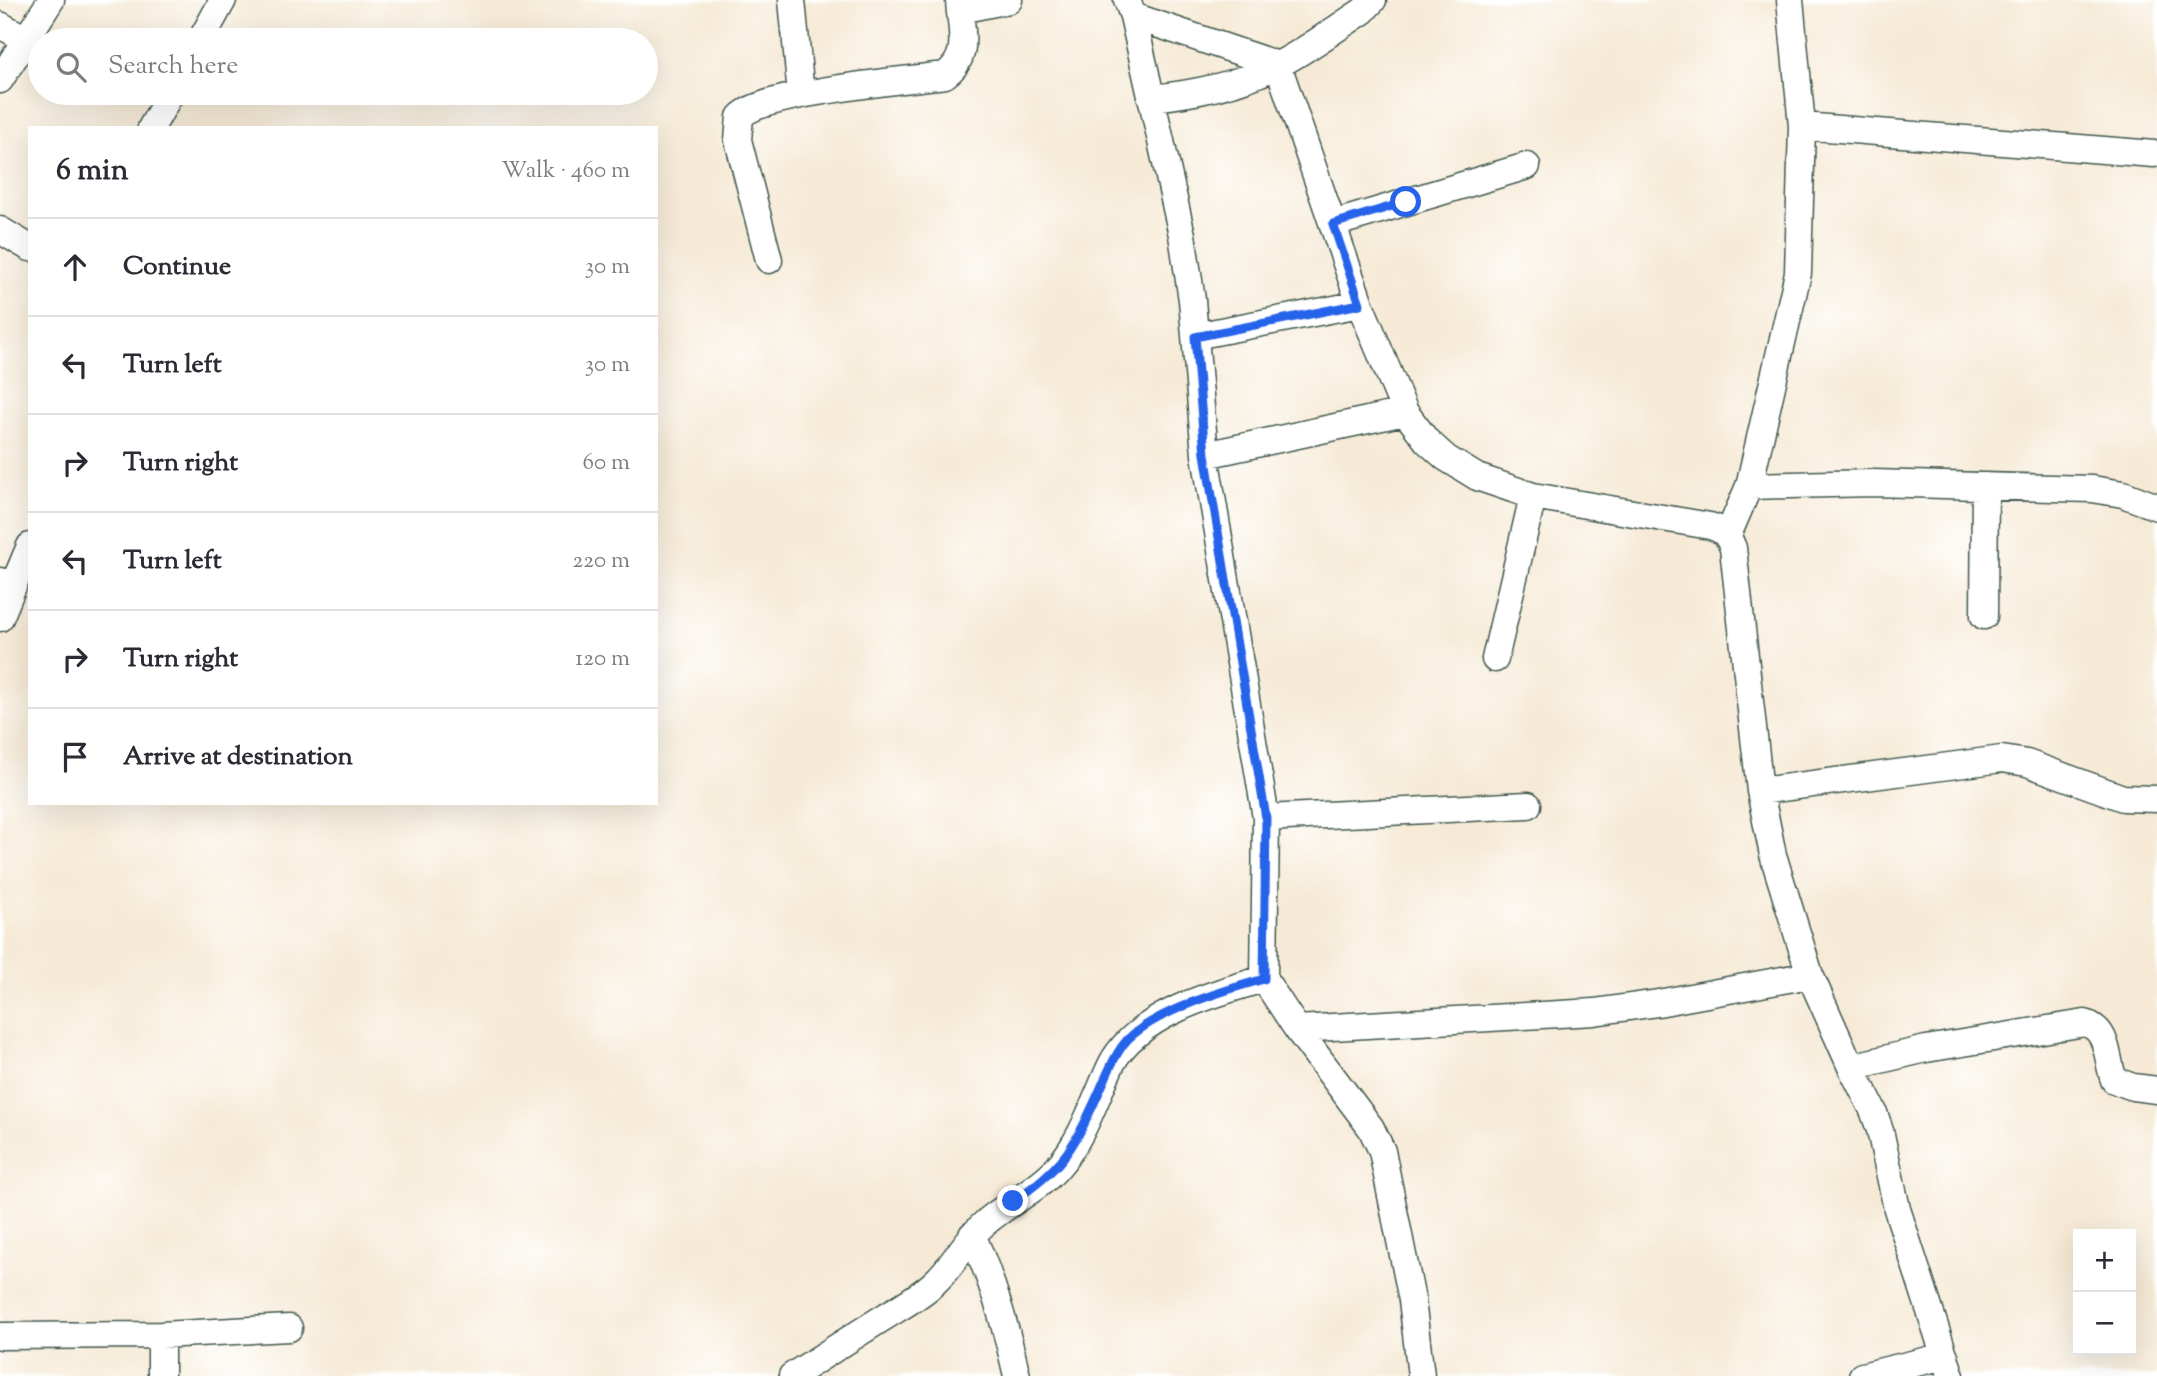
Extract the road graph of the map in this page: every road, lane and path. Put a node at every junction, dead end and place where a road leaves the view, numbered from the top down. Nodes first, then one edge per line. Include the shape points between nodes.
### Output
1 (51, 0) edge
2 (223, 0) edge
3 (792, 0) edge
4 (1009, 0) edge
5 (1373, 0) edge
6 (1790, 0) edge
7 (960, 5) edge
8 (1130, 8) edge
9 (0, 25) edge
10 (33, 28) edge
11 (208, 28) edge
12 (28, 36) edge
13 (26, 39) junction
14 (1278, 65) junction
15 (0, 80) edge
16 (801, 95) junction
17 (1151, 98) junction
18 (164, 105) edge
19 (152, 126) edge
20 (1802, 126) junction
21 (2154, 154) dead end
22 (1527, 166) dead end
23 (1333, 224) junction
24 (0, 230) edge
25 (28, 247) edge
26 (769, 260) dead end
27 (1360, 304) junction
28 (1195, 337) junction
29 (1405, 412) junction
30 (1205, 454) junction
31 (1749, 486) junction
32 (1984, 486) junction
33 (1533, 496) junction
34 (2157, 507) edge
35 (1728, 535) junction
36 (28, 549) edge
37 (7, 583) edge
38 (1984, 616) dead end
39 (0, 618) edge
40 (1495, 659) dead end
41 (1760, 791) junction
42 (2157, 799) edge
43 (1528, 805) dead end
44 (1266, 818) junction
45 (1811, 975) junction
46 (1264, 979) junction
47 (1297, 1029) junction
48 (1851, 1067) junction
49 (2157, 1090) edge
50 (972, 1235) junction
51 (289, 1328) dead end
52 (161, 1335) junction
53 (0, 1336) edge
54 (1948, 1366) edge
55 (161, 1376) edge
56 (792, 1376) edge
57 (1017, 1376) edge
58 (1421, 1376) edge
59 (1862, 1376) edge

1 - 10 street
2 - 11 street
3 - 16 street
4 - 7 street
5 - 14 street
6 - 20 street
7 - 16 street via 962,52 956,67 945,75
8 - 14 street
8 - 17 street
9 - 13 street
12 - 13 street
13 - 15 street
14 - 17 street via 1214,89
14 - 23 street
16 - 26 street via 764,103 740,117 738,140
17 - 28 street via 1182,235
18 - 19 street
20 - 21 street
20 - 31 street via 1798,273
22 - 23 street
23 - 27 street
24 - 25 street
27 - 28 street
27 - 29 street
28 - 30 street
29 - 30 street
29 - 33 street via 1446,458 1477,477
30 - 44 street
31 - 32 street via 1873,482
31 - 35 street
32 - 34 street via 2092,489
32 - 38 street
33 - 35 street via 1710,526
33 - 40 street
35 - 41 street
36 - 37 street
37 - 39 street
41 - 42 street via 2002,759 2027,763 2123,798
41 - 45 street via 1773,855
43 - 44 street
44 - 46 street
45 - 47 street via 1594,1012
45 - 48 street
46 - 47 street
46 - 50 street via 1179,1009 1127,1040 1081,1133 1058,1167
47 - 58 street via 1371,1128 1382,1151 1412,1300
48 - 49 street via 1926,1049 2085,1023 2100,1032 2114,1080
48 - 54 street via 1880,1130 1897,1209
50 - 56 street via 934,1283
50 - 57 street via 987,1268
51 - 52 street
52 - 53 street
52 - 55 street
54 - 59 street

